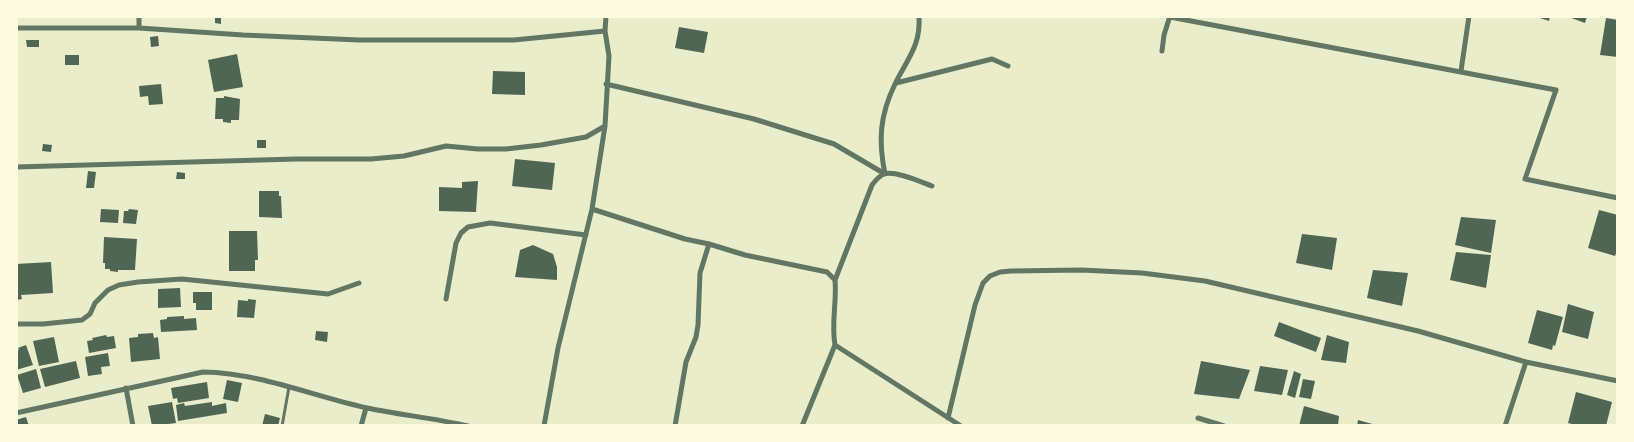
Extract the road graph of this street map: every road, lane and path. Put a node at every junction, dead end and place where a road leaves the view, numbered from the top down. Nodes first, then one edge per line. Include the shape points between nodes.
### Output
1 (139, 16) edge
2 (606, 16) edge
3 (919, 16) edge
4 (1470, 16) edge
5 (1170, 17) edge
6 (16, 28) edge
7 (138, 28) junction
8 (604, 32) junction
9 (1162, 51) dead end
10 (1008, 66) dead end
11 (1461, 71) junction
12 (896, 83) junction
13 (606, 84) junction
14 (605, 126) junction
15 (16, 167) edge
16 (884, 174) junction
17 (932, 186) dead end
18 (1618, 198) edge
19 (592, 209) junction
20 (586, 235) junction
21 (709, 244) junction
22 (836, 280) junction
23 (360, 283) dead end
24 (446, 300) dead end
25 (16, 324) edge
26 (835, 345) junction
27 (1526, 362) junction
28 (1618, 381) edge
29 (289, 387) junction
30 (126, 388) junction
31 (366, 408) junction
32 (16, 413) edge
33 (948, 418) junction
34 (1198, 418) dead end
35 (133, 426) edge
36 (282, 426) edge
37 (361, 426) edge
38 (468, 426) edge
39 (544, 426) edge
40 (675, 426) edge
41 (802, 426) edge
42 (961, 426) edge
43 (1224, 426) edge
44 (1505, 426) edge

1 - 7 street
2 - 8 street
3 - 12 street via 916,46
4 - 11 street
5 - 9 street
5 - 11 street
6 - 7 street
7 - 8 street via 359,40 514,40
8 - 13 street via 608,56
10 - 12 street via 992,59
11 - 18 street via 1556,90 1525,178
12 - 16 street via 880,131
13 - 14 street
13 - 16 street via 754,119 834,144
14 - 15 street via 586,137 541,145 506,149 446,146 404,156 371,159
14 - 19 street
16 - 17 street via 894,173
16 - 22 street via 872,185
19 - 20 street
19 - 21 street via 685,240
20 - 24 street via 490,223 468,227 456,243
20 - 39 street via 558,348
21 - 22 street via 827,272
21 - 40 street via 700,273 696,337 686,362
22 - 26 street via 832,330
23 - 25 street via 328,294 182,279 119,284 108,290 82,320
26 - 33 street
26 - 41 street
27 - 28 street
27 - 33 street via 1418,331 1205,281 1081,270 1000,272 983,283 975,305
27 - 44 street
29 - 30 street via 228,373 204,372
29 - 31 street
29 - 36 lane
30 - 32 street
30 - 35 street
31 - 37 street
31 - 38 street
33 - 42 street
34 - 43 street

